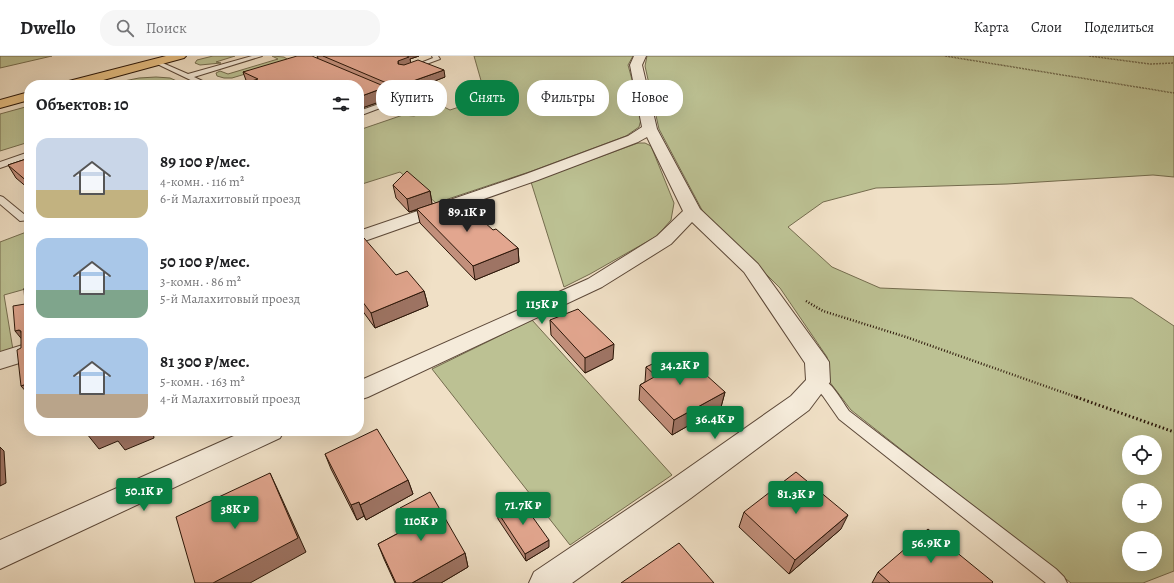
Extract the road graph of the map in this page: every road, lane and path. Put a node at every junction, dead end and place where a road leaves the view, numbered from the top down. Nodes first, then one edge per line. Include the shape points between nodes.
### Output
1 (180, 56) edge
2 (259, 56) edge
3 (435, 56) edge
4 (640, 56) edge
5 (945, 56) edge
6 (1089, 56) edge
7 (156, 62) junction
8 (1174, 64) edge
9 (403, 70) edge
10 (189, 76) junction
11 (89, 80) edge
12 (197, 80) edge
13 (364, 84) edge
14 (1174, 92) edge
15 (24, 97) edge
16 (0, 104) edge
17 (364, 112) edge
18 (650, 129) junction
19 (24, 157) edge
20 (0, 164) edge
21 (0, 198) edge
22 (692, 212) junction
23 (24, 218) edge
24 (364, 235) edge
25 (803, 299) dead end
26 (24, 353) edge
27 (0, 361) edge
28 (818, 382) junction
29 (364, 389) edge
30 (1174, 432) edge
31 (260, 436) edge
32 (0, 555) edge
33 (545, 583) edge
34 (1058, 583) edge

1 - 7 main road
2 - 10 lane
3 - 9 lane via 437,59
4 - 18 street via 636,65
5 - 14 path
6 - 8 path via 1150,64
7 - 10 lane
7 - 11 main road
10 - 12 lane
13 - 17 lane via 400,99
15 - 16 main road
18 - 22 street
18 - 24 street via 633,139 532,177
19 - 20 lane
21 - 23 lane
22 - 28 street via 751,268 817,362
22 - 29 street via 664,240 595,283
25 - 30 path via 823,311 906,337
26 - 27 street
28 - 33 street via 800,403
28 - 34 lane via 844,415
31 - 32 street

